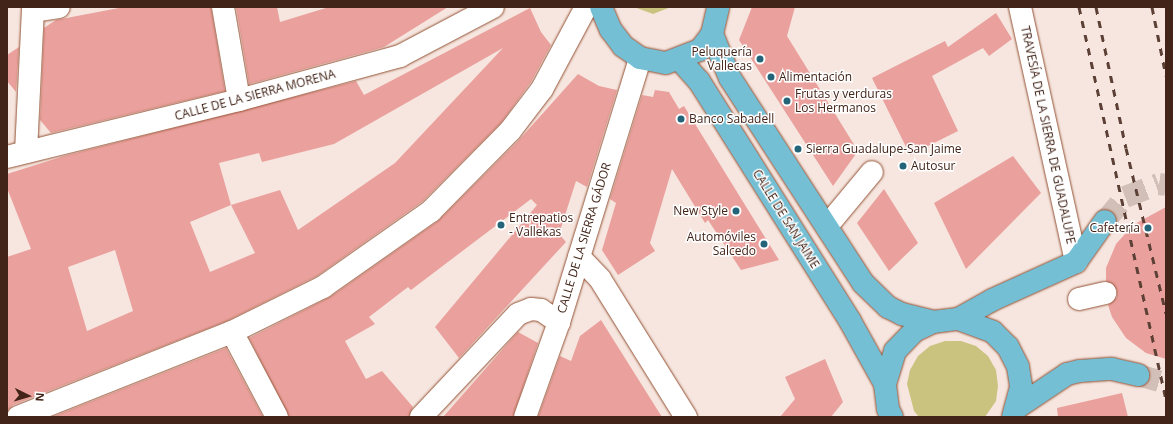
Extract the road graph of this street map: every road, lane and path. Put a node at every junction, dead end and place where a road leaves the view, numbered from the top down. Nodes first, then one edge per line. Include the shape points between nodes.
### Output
1 (59, 7) edge
2 (224, 7) edge
3 (494, 7) edge
4 (586, 7) edge
5 (601, 7) edge
6 (718, 7) edge
7 (1020, 7) edge
8 (33, 9) edge
9 (712, 34) junction
10 (640, 58) junction
11 (680, 60) junction
12 (239, 100) junction
13 (17, 154) edge
14 (872, 172) dead end
15 (1105, 221) tunnel mouth
16 (826, 226) junction
17 (579, 257) junction
18 (1076, 262) junction
19 (1105, 293) dead end
20 (1079, 299) dead end
21 (958, 319) junction
22 (559, 322) junction
23 (933, 322) junction
24 (232, 332) junction
25 (1138, 375) tunnel mouth
26 (885, 384) junction
27 (1015, 412) edge
28 (41, 413) edge
29 (888, 414) edge
30 (18, 417) edge
31 (277, 417) edge
32 (421, 417) edge
33 (526, 417) edge
34 (686, 417) edge

1 - 8 street
2 - 12 street
3 - 12 street, CALLE DE LA SIERRA MORENA via 400,56
4 - 24 street via 542,89 514,125 431,211 323,287
5 - 10 main road via 611,30 623,46
6 - 9 main road
7 - 18 street, TRAVESÍA DE LA SIERRA DE GUADALUPE
8 - 13 street
9 - 11 main road via 700,50
9 - 16 main road via 730,78
10 - 11 main road via 666,63
10 - 17 street, CALLE DE LA SIERRA GÁDOR
11 - 26 main road, CALLE DE SAN JAIME via 699,81 850,320
12 - 13 street, CALLE DE LA SIERRA MORENA
14 - 16 street
15 - 18 main road
16 - 23 main road via 874,297 902,314
17 - 22 street, CALLE DE LA SIERRA GÁDOR
17 - 34 street via 600,279
18 - 21 main road via 992,300
19 - 20 street
21 - 23 main road
21 - 27 main road via 994,332 1008,347 1018,367 1021,387
22 - 32 street via 541,310 531,308 518,314
22 - 33 street, CALLE DE LA SIERRA GÁDOR
23 - 26 main road via 914,331 895,351
24 - 28 street
24 - 31 street
25 - 27 main road via 1112,369 1080,371 1057,381
26 - 29 main road
28 - 30 street

